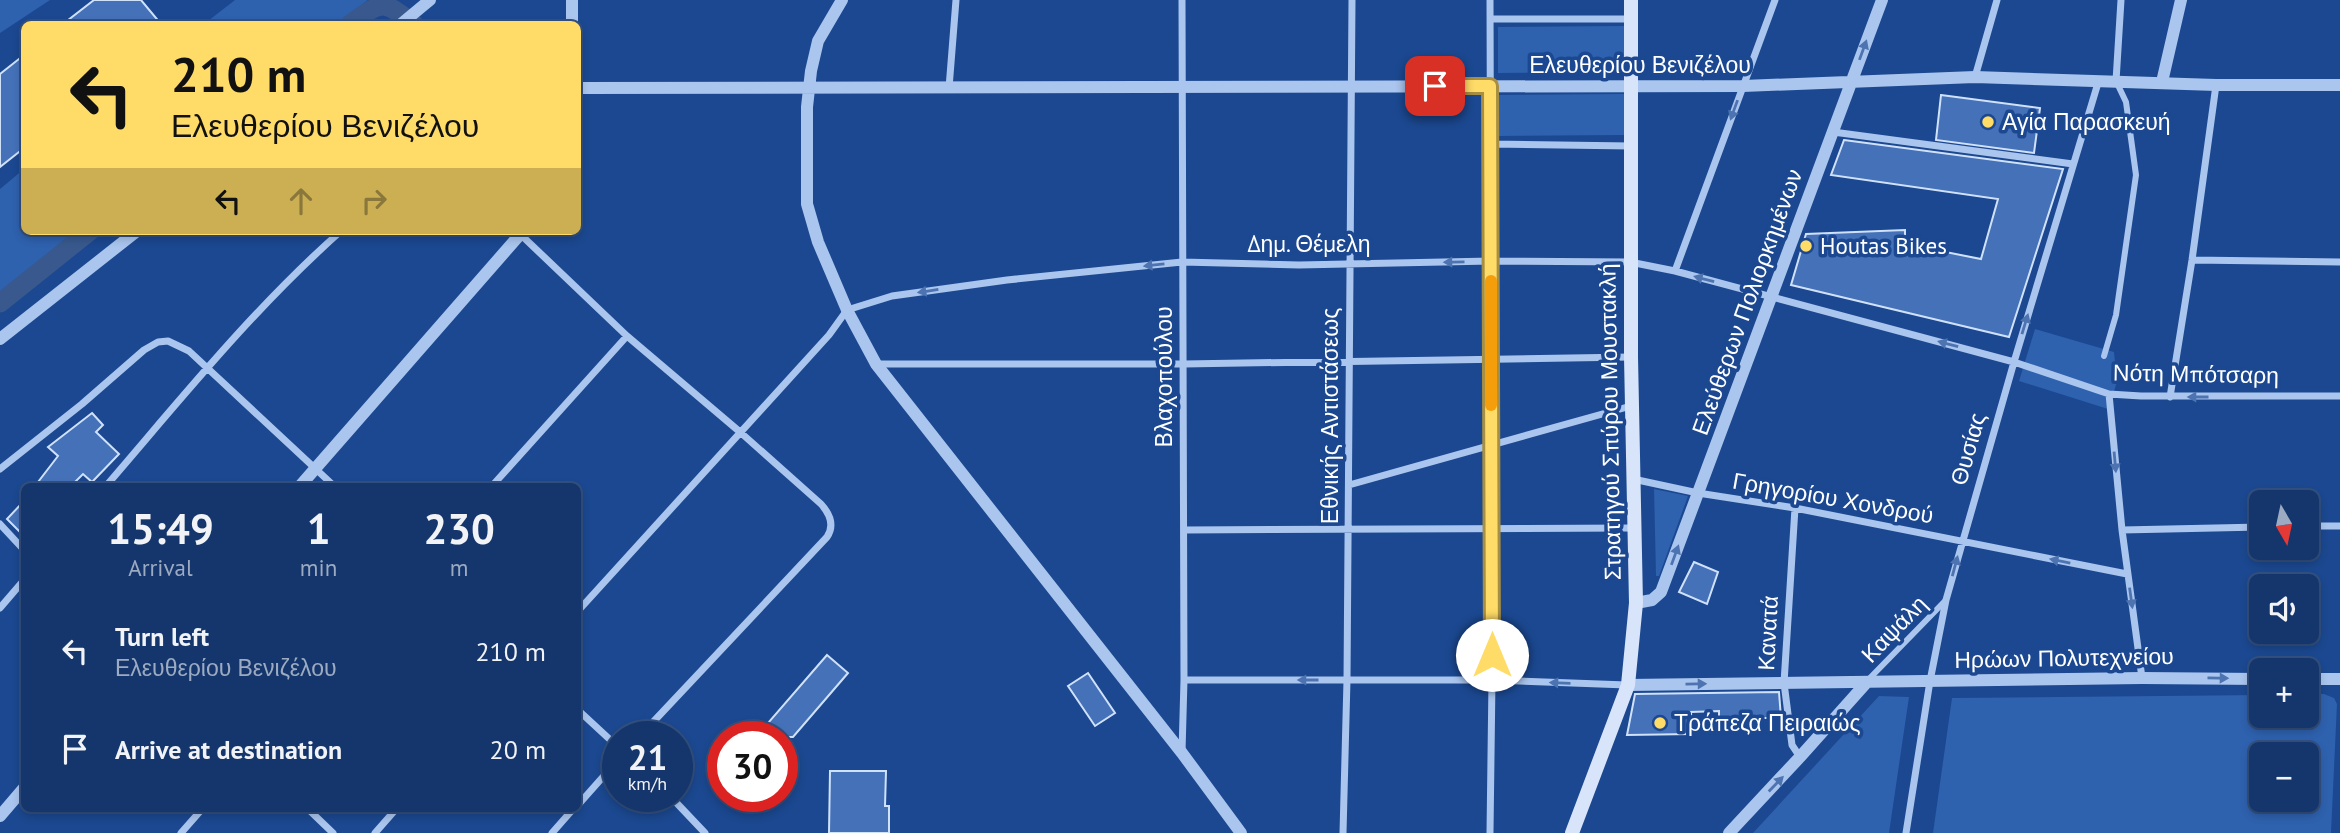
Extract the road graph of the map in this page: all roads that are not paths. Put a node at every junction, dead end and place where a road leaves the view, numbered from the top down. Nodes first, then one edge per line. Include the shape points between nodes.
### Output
1 (430, 0) edge
2 (572, 0) edge
3 (842, 0) edge
4 (956, 0) edge
5 (1182, 0) edge
6 (1352, 0) edge
7 (1490, 0) edge
8 (1631, 0) edge
9 (1774, 0) edge
10 (1882, 0) edge
11 (1997, 0) edge
12 (2121, 0) edge
13 (2181, 0) edge
14 (1490, 19) junction
15 (1630, 19) junction
16 (405, 21) edge
17 (572, 21) edge
18 (1975, 77) junction
19 (1852, 81) junction
20 (2116, 81) junction
21 (2162, 82) junction
22 (2098, 83) junction
23 (2216, 85) junction
24 (2340, 85) edge
25 (1490, 86) junction
26 (1630, 86) junction
27 (1743, 86) junction
28 (1182, 87) junction
29 (1351, 87) junction
30 (581, 88) edge
31 (808, 88) junction
32 (949, 88) junction
33 (1833, 132) junction
34 (1491, 144) junction
35 (1630, 145) junction
36 (2073, 164) junction
37 (132, 235) edge
38 (337, 235) edge
39 (517, 235) edge
40 (523, 235) edge
41 (2192, 260) junction
42 (1491, 261) junction
43 (1182, 262) junction
44 (1630, 262) junction
45 (2340, 262) edge
46 (1350, 264) junction
47 (1675, 271) junction
48 (1770, 297) junction
49 (847, 310) junction
50 (627, 336) junction
51 (0, 339) edge
52 (2104, 356) dead end
53 (1631, 357) junction
54 (1491, 360) junction
55 (1350, 362) junction
56 (2014, 362) junction
57 (1184, 364) junction
58 (876, 365) junction
59 (207, 369) junction
60 (2109, 394) junction
61 (2340, 396) edge
62 (2170, 397) junction
63 (1632, 405) junction
64 (740, 432) junction
65 (1492, 443) junction
66 (0, 469) edge
67 (316, 470) junction
68 (1633, 479) junction
69 (109, 483) edge
70 (303, 483) edge
71 (331, 483) edge
72 (495, 483) edge
73 (1349, 485) junction
74 (1698, 493) junction
75 (1795, 508) junction
76 (0, 524) edge
77 (2319, 526) edge
78 (2340, 526) edge
79 (2249, 527) edge
80 (1633, 528) junction
81 (1184, 530) junction
82 (1348, 530) junction
83 (1492, 530) junction
84 (2122, 530) junction
85 (1961, 541) junction
86 (21, 547) edge
87 (2127, 574) junction
88 (21, 584) edge
89 (1946, 600) junction
90 (1636, 603) junction
91 (0, 608) edge
92 (581, 608) edge
93 (2142, 678) junction
94 (2249, 679) edge
95 (2319, 679) edge
96 (2340, 679) edge
97 (1184, 680) junction
98 (1492, 680) junction
99 (1347, 681) junction
100 (1930, 681) junction
101 (1867, 682) junction
102 (1784, 683) junction
103 (1628, 685) junction
104 (581, 713) edge
105 (654, 721) edge
106 (602, 732) edge
107 (1182, 753) junction
108 (1800, 757) junction
109 (602, 778) edge
110 (21, 792) edge
111 (581, 801) edge
112 (199, 812) edge
113 (311, 812) edge
114 (393, 812) edge
115 (571, 812) edge
116 (685, 812) edge
117 (0, 816) edge
118 (181, 833) edge
119 (333, 833) edge
120 (374, 833) edge
121 (552, 833) edge
122 (705, 833) edge
123 (1241, 833) edge
124 (1343, 833) edge
125 (1490, 833) edge
126 (1572, 833) edge
127 (1729, 833) edge
128 (1906, 833) edge

1 - 16 street
2 - 17 street
3 - 31 street via 818,41
4 - 32 street
5 - 28 street, Βλαχοπούλου
6 - 29 street, Εθνικής Αντιστάσεως
7 - 14 street
8 - 15 main road, Στρατηγού Σπύρου Μουστακλή
9 - 27 street
19 -> 10 street, Ελεύθερων Πολιορκημένων
11 - 18 street
12 - 20 street
13 - 21 street
14 - 15 street
14 - 25 street
15 - 26 main road, Στρατηγού Σπύρου Μουστακλή
18 - 19 street, Ελευθερίου Βενιζέλου
18 - 22 street, Ελευθερίου Βενιζέλου
19 - 27 street, Ελευθερίου Βενιζέλου
19 - 33 street, Ελεύθερων Πολιορκημένων
20 - 21 street, Ελευθερίου Βενιζέλου
20 - 22 street, Ελευθερίου Βενιζέλου
20 - 52 street via 2126,102 2136,176 2116,316
21 - 23 street, Ελευθερίου Βενιζέλου
22 - 36 street, Θυσίας
23 - 24 street, Ελευθερίου Βενιζέλου
23 - 41 street
25 - 26 street, Ελευθερίου Βενιζέλου
25 - 29 street, Ελευθερίου Βενιζέλου
25 - 34 street
26 - 27 street, Ελευθερίου Βενιζέλου
26 - 35 main road, Στρατηγού Σπύρου Μουστακλή
27 -> 47 street
28 - 29 street, Ελευθερίου Βενιζέλου
28 - 32 street, Ελευθερίου Βενιζέλου
28 - 43 street, Βλαχοπούλου
29 - 46 street, Εθνικής Αντιστάσεως
30 - 31 street, Ελευθερίου Βενιζέλου
31 - 32 street, Ελευθερίου Βενιζέλου
31 - 49 street via 807,204
33 - 36 street
33 - 48 street, Ελεύθερων Πολιορκημένων
34 - 35 street
34 - 42 street
35 - 44 main road, Στρατηγού Σπύρου Μουστακλή
56 -> 36 street, Θυσίας
37 - 51 street
38 - 59 street
39 - 67 street
40 - 50 street
41 - 45 street
41 - 62 street
42 - 44 street, Δημ. Θέμελη
42 -> 46 street, Δημ. Θέμελη
42 - 54 street
43 - 46 street, Δημ. Θέμελη
43 -> 49 street, Δημ. Θέμελη via 891,296
43 - 57 street, Βλαχοπούλου
44 - 47 street, Δημ. Θέμελη
44 - 53 main road, Στρατηγού Σπύρου Μουστακλή
46 - 55 street, Εθνικής Αντιστάσεως
48 -> 47 street, Δημ. Θέμελη
56 -> 48 street, Νότη Μπότσαρη
48 - 74 street, Ελεύθερων Πολιορκημένων
49 - 58 street
49 - 64 street
50 - 64 street
50 - 72 street
53 - 54 street
53 - 63 main road, Στρατηγού Σπύρου Μουστακλή
54 - 55 street
54 - 65 street
55 - 57 street
55 - 73 street, Εθνικής Αντιστάσεως
56 - 60 street, Νότη Μπότσαρη
56 - 85 street, Θυσίας
57 - 58 street
57 - 81 street, Βλαχοπούλου
58 - 107 street
59 - 66 street via 183,346 158,342
59 - 67 street
59 - 69 street
60 - 62 street, Νότη Μπότσαρη
60 -> 84 street
61 -> 62 street, Νότη Μπότσαρη
63 - 65 street
63 - 68 main road, Στρατηγού Σπύρου Μουστακλή
64 - 92 street
64 - 105 street via 825,509 832,529
65 - 73 street
65 - 83 street
67 - 70 street
67 - 71 street
68 - 74 street, Γρηγορίου Χονδρού
68 - 80 main road, Στρατηγού Σπύρου Μουστακλή
73 - 82 street, Εθνικής Αντιστάσεως
74 - 75 street, Γρηγορίου Χονδρού
90 -> 74 street, Ελεύθερων Πολιορκημένων via 1652,600 1661,592
75 - 85 street, Γρηγορίου Χονδρού
75 - 102 street, Κανατά
76 - 86 street
77 - 78 street
79 - 84 street
80 - 83 street
80 - 90 main road, Στρατηγού Σπύρου Μουστακλή
81 - 82 street
81 - 97 street, Βλαχοπούλου
82 - 83 street
82 - 99 street, Εθνικής Αντιστάσεως
83 - 98 street
84 - 87 street
87 -> 85 street, Γρηγορίου Χονδρού
89 -> 85 street, Θυσίας
87 -> 93 street
88 - 91 street
89 - 100 street, Θυσίας
89 - 101 street, Καψάλη
90 - 103 main road, Στρατηγού Σπύρου Μουστακλή
93 -> 94 street, Ηρώων Πολυτεχνείου
93 - 100 street, Ηρώων Πολυτεχνείου
95 - 96 street
99 -> 97 street
97 - 107 street, Βλαχοπούλου
98 - 99 street
103 -> 98 street
98 - 125 street
99 - 124 street, Εθνικής Αντιστάσεως
100 - 101 street, Ηρώων Πολυτεχνείου
100 - 128 street, Θυσίας
101 - 102 street, Ηρώων Πολυτεχνείου
101 - 108 street
103 -> 102 street, Ηρώων Πολυτεχνείου
102 - 108 street, Κανατά via 1791,745
103 - 126 main road, Στρατηγού Σπύρου Μουστακλή
104 - 106 street
107 - 123 street
127 -> 108 street
109 - 111 street
110 - 117 street
112 - 118 street
113 - 119 street
114 - 120 street
115 - 121 street
116 - 122 street

